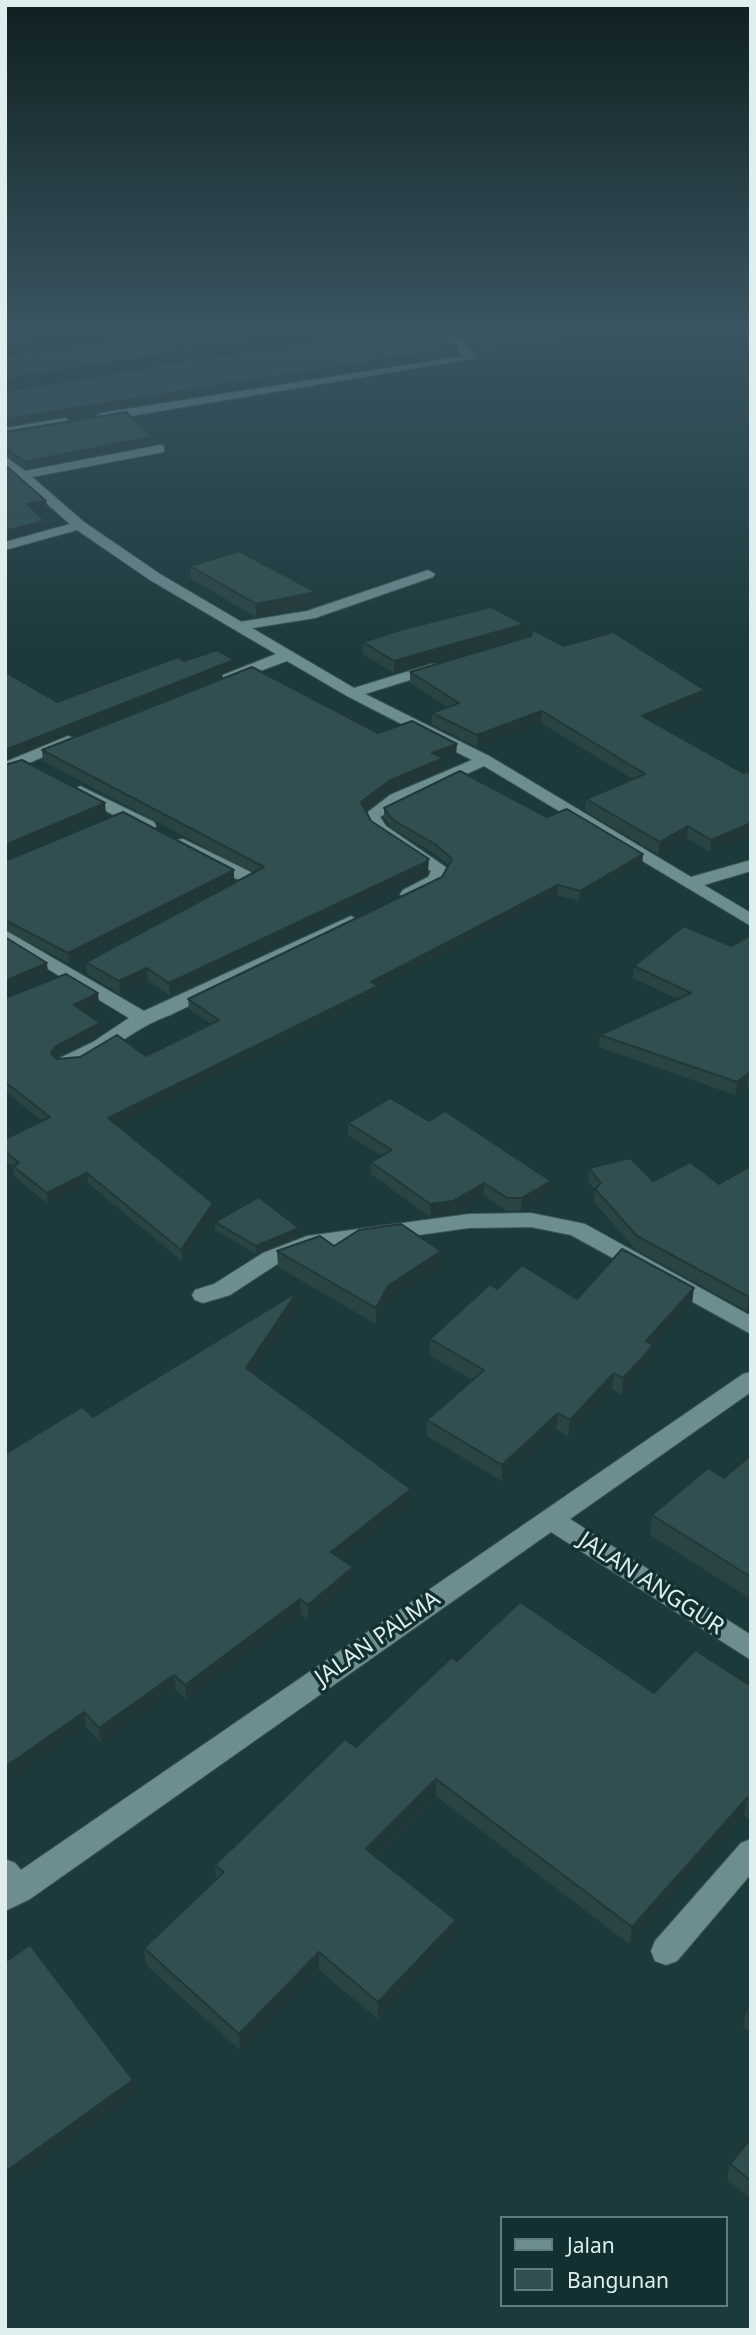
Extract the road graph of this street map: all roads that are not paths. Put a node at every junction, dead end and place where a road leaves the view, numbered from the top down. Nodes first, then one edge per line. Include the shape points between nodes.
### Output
1 (160, 449) dead end
2 (5, 460) edge
3 (22, 475) junction
4 (79, 525) junction
5 (5, 546) edge
6 (428, 574) dead end
7 (240, 626) junction
8 (288, 655) junction
9 (459, 660) edge
10 (210, 685) edge
11 (352, 693) junction
12 (80, 736) edge
13 (23, 760) junction
14 (485, 760) junction
15 (5, 768) edge
16 (45, 772) edge
17 (68, 784) edge
18 (123, 814) junction
19 (100, 824) edge
20 (751, 865) edge
21 (691, 883) junction
22 (216, 898) edge
23 (396, 900) edge
24 (372, 911) edge
25 (751, 920) edge
26 (5, 935) edge
27 (92, 961) edge
28 (69, 973) junction
29 (48, 983) edge
30 (142, 1017) junction
31 (65, 1063) edge
32 (203, 1295) dead end
33 (751, 1325) edge
34 (751, 1380) edge
35 (550, 1519) junction
36 (751, 1649) edge
37 (751, 1852) edge
38 (10, 1887) edge
39 (666, 1951) dead end

1 - 3 street
2 - 3 street
3 - 4 street
4 - 5 street
4 - 7 street via 155,577
6 - 7 street via 310,615
7 - 8 street
8 - 10 street
8 - 11 street
9 - 11 street
11 - 14 street
12 - 13 street
13 - 15 street
13 - 16 street
14 - 21 street
14 - 23 street via 396,799 372,815 380,830 441,870 435,880
17 - 18 street
18 - 19 street
18 - 22 street via 253,880
20 - 21 street
21 - 25 street
24 - 30 street
26 - 28 street
27 - 28 street
28 - 29 street
28 - 30 street
30 - 31 street
32 - 33 street via 222,1290 271,1258 307,1243 469,1221 531,1220 577,1229
34 - 35 street, JALAN PALMA
35 - 36 street, JALAN ANGGUR
35 - 38 street, JALAN PALMA
37 - 39 street

